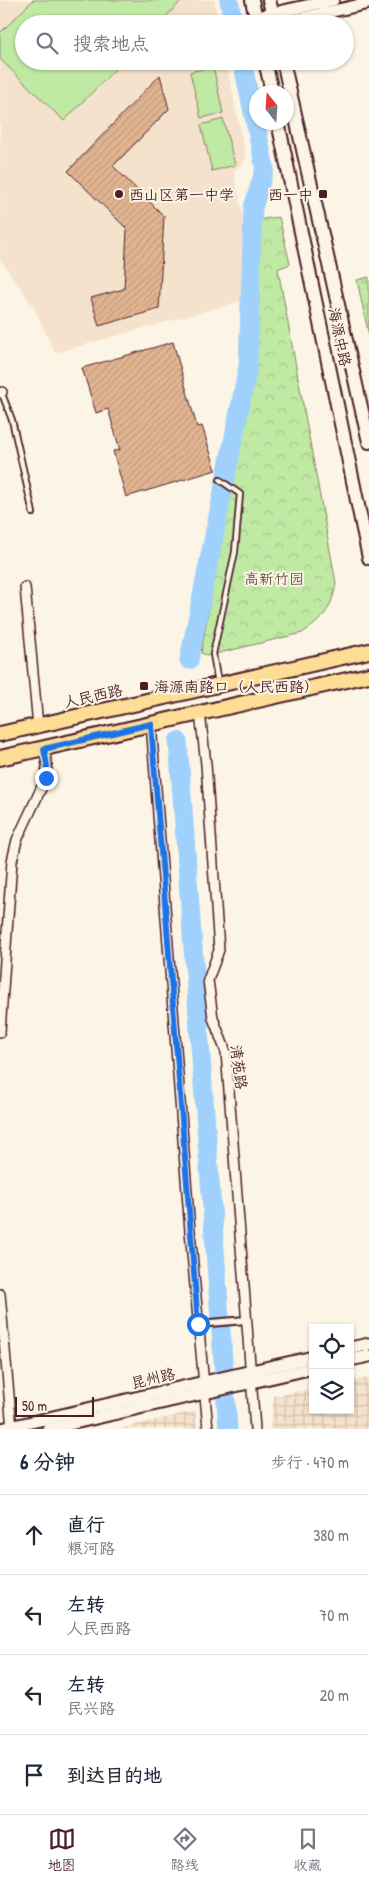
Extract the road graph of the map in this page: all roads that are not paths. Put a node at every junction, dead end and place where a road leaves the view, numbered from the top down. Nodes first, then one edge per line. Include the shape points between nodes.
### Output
1 (252, 0) edge
2 (270, 0) edge
3 (334, 0) edge
4 (369, 3) edge
5 (256, 15) edge
6 (273, 15) edge
7 (289, 15) edge
8 (302, 15) edge
9 (267, 70) edge
10 (285, 70) edge
11 (270, 85) edge
12 (280, 130) edge
13 (0, 392) edge
14 (369, 442) edge
15 (220, 480) dead end
16 (33, 513) dead end
17 (369, 558) edge
18 (25, 587) dead end
19 (369, 650) edge
20 (369, 675) edge
21 (218, 685) junction
22 (200, 713) junction
23 (151, 724) junction
24 (38, 726) junction
25 (0, 734) edge
26 (44, 749) junction
27 (0, 758) edge
28 (0, 1032) edge
29 (0, 1294) edge
30 (246, 1320) junction
31 (198, 1324) junction
32 (369, 1344) edge
33 (354, 1347) edge
34 (369, 1356) edge
35 (309, 1358) edge
36 (354, 1359) edge
37 (309, 1369) edge
38 (251, 1376) junction
39 (204, 1387) junction
40 (8, 1428) edge
41 (48, 1429) edge
42 (208, 1429) edge
43 (255, 1429) edge

1 - 5 main road
2 - 6 main road
3 - 7 street
4 - 8 street
9 - 11 main road
10 - 14 main road, 海源中路
12 - 17 main road, 海源中路
13 - 16 lane via 12,420
15 - 21 lane via 240,494 235,552 213,654
18 - 24 street
19 - 21 main road, 人民西路
20 - 22 main road
21 - 24 main road, 人民西路
22 - 23 main road
22 - 30 street, 清苑路 via 219,950 208,980 213,1018 226,1052
23 - 26 main road
23 - 31 street
24 - 25 main road, 人民西路
26 - 27 main road
26 - 28 street via 46,778 17,840 12,861
29 - 40 street
30 - 31 street
30 - 38 street, 清苑路
31 - 39 street
32 - 33 street
34 - 36 street
35 - 38 street, 昆州路
37 - 38 street, 昆州路
38 - 39 street, 昆州路
38 - 43 street, 清苑路
39 - 40 street, 昆州路
39 - 41 street, 昆州路
39 - 42 street

